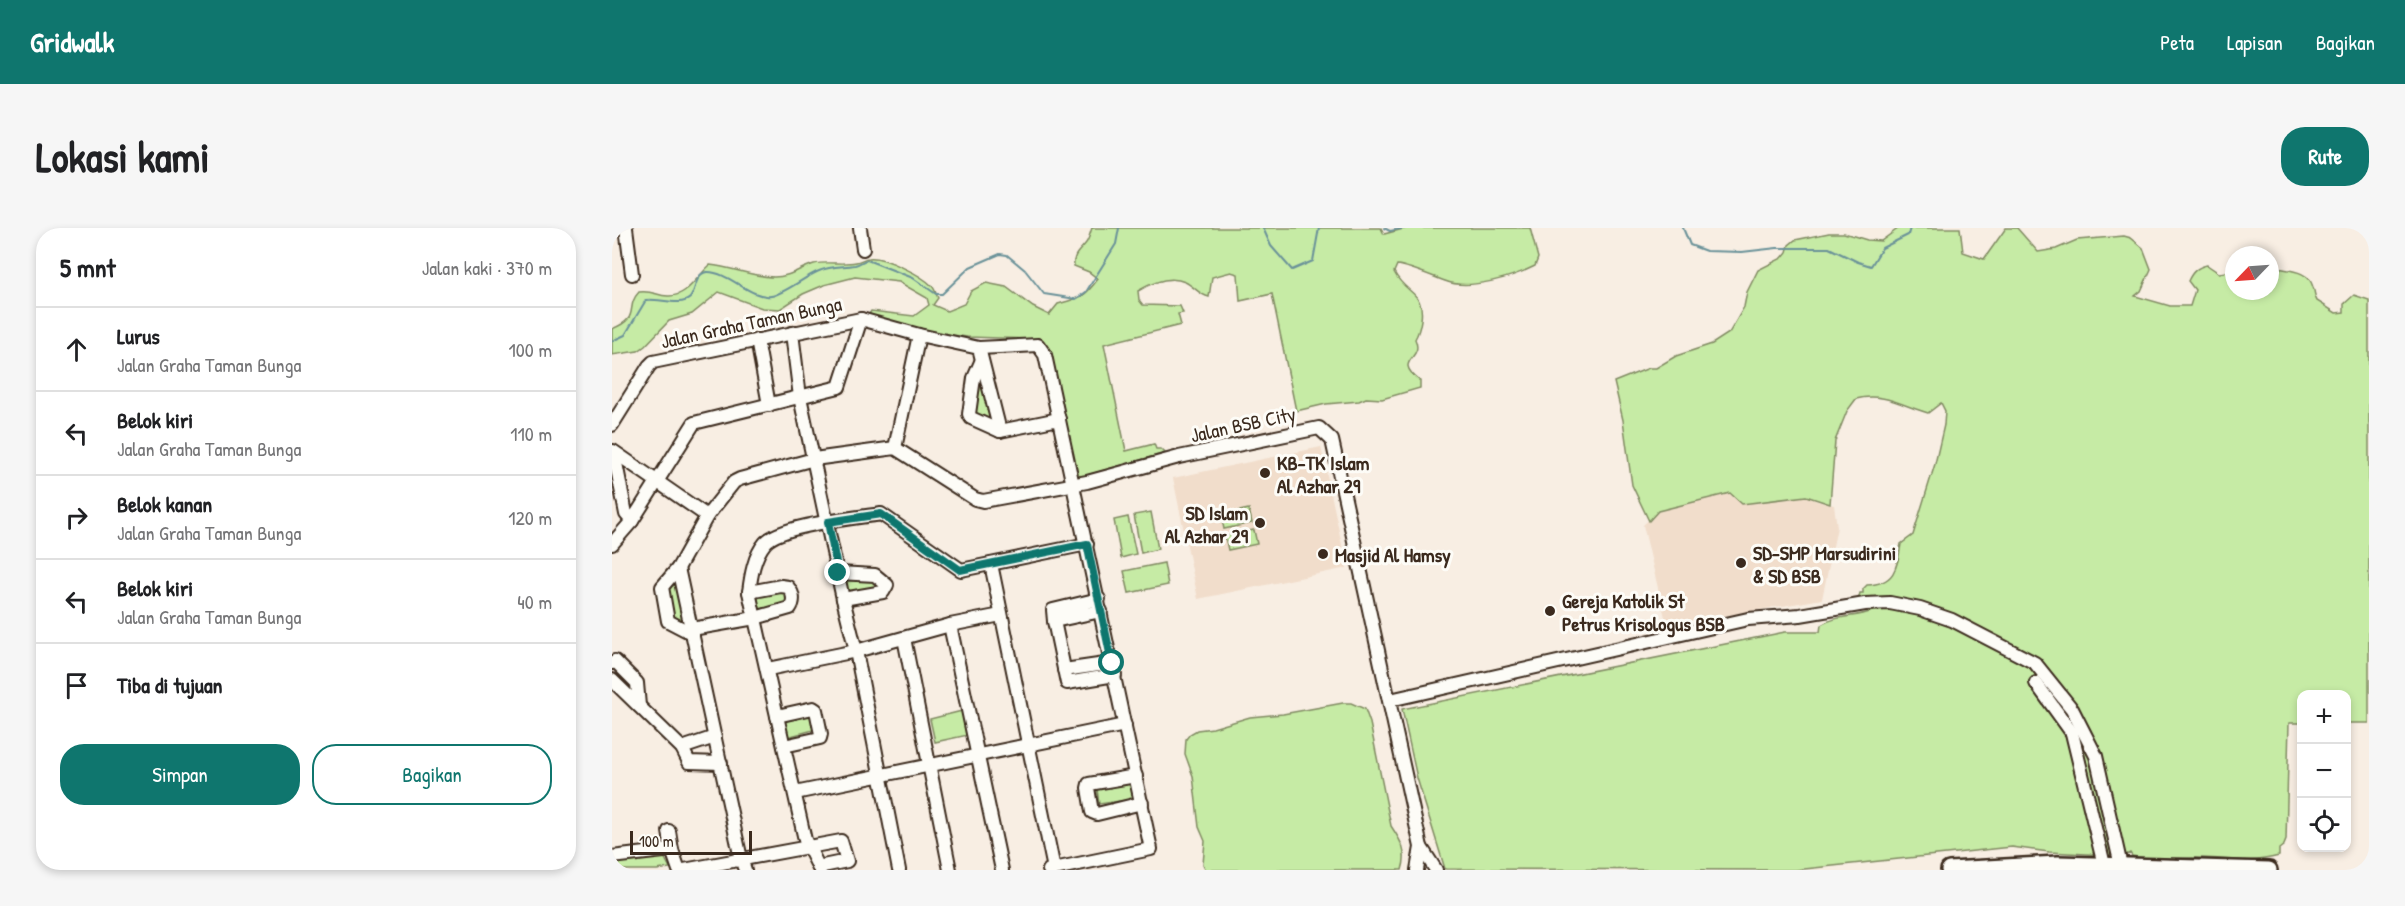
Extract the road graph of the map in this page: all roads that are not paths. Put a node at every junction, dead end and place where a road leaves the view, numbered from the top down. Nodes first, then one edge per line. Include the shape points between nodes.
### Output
1 (626, 228) edge
2 (860, 228) edge
3 (863, 249) dead end
4 (632, 274) dead end
5 (861, 319) junction
6 (792, 333) junction
7 (920, 335) junction
8 (757, 340) junction
9 (979, 348) junction
10 (981, 362) junction
11 (800, 398) junction
12 (770, 405) junction
13 (1059, 419) junction
14 (612, 425) edge
15 (1000, 431) junction
16 (895, 448) junction
17 (613, 450) edge
18 (814, 459) junction
19 (656, 481) junction
20 (1074, 484) junction
21 (707, 516) junction
22 (632, 521) junction
23 (828, 522) junction
24 (612, 544) edge
25 (1087, 544) junction
26 (991, 564) junction
27 (678, 568) junction
28 (838, 573) junction
29 (749, 592) junction
30 (843, 599) junction
31 (1100, 605) junction
32 (1000, 615) junction
33 (755, 618) junction
34 (951, 625) junction
35 (692, 632) junction
36 (904, 638) junction
37 (856, 651) junction
38 (612, 663) edge
39 (768, 669) junction
40 (1114, 669) junction
41 (612, 680) edge
42 (2036, 683) dead end
43 (1390, 700) junction
44 (639, 706) junction
45 (2072, 709) junction
46 (777, 716) junction
47 (1125, 725) junction
48 (2072, 733) junction
49 (715, 737) junction
50 (1028, 745) junction
51 (784, 746) junction
52 (682, 748) junction
53 (978, 756) junction
54 (721, 763) junction
55 (929, 766) junction
56 (880, 776) junction
57 (1136, 776) junction
58 (795, 794) junction
59 (1142, 803) junction
60 (669, 831) dead end
61 (807, 846) junction
62 (1421, 847) junction
63 (672, 850) junction
64 (612, 857) edge
65 (743, 865) edge
66 (2104, 865) junction
67 (2121, 866) junction
68 (819, 869) edge
69 (1052, 869) edge
70 (679, 870) edge
71 (684, 870) edge
72 (899, 870) edge
73 (950, 870) edge
74 (1002, 870) edge
75 (1417, 870) edge
76 (1436, 870) edge
77 (1949, 870) edge
78 (2244, 870) edge
79 (2269, 870) edge

1 - 4 street
2 - 3 street
5 - 6 street, Jalan Graha Taman Bunga
5 - 7 street, Jalan Graha Taman Bunga
5 - 11 street, Jalan Graha Taman Bunga via 840,386
6 - 8 street, Jalan Graha Taman Bunga
6 - 11 street
7 - 9 street, Jalan Graha Taman Bunga
7 - 16 street
8 - 12 street
8 - 14 street, Jalan Graha Taman Bunga via 653,362
9 - 10 street
9 - 13 street, Jalan Graha Taman Bunga via 1042,347
10 - 15 street
10 - 15 street via 974,378 969,414
11 - 12 street, Jalan Graha Taman Bunga
11 - 18 street
12 - 19 street, Jalan Graha Taman Bunga via 694,423
13 - 15 street
13 - 20 street, Jalan Graha Taman Bunga
16 - 18 street
16 - 20 street via 979,500
17 - 19 street
17 - 22 street via 626,514
18 - 21 street via 734,482
18 - 23 street
19 - 21 street
19 - 22 street, Jalan Graha Taman Bunga
20 - 25 street, Jalan Graha Taman Bunga
20 - 43 street, Jalan BSB City via 1318,428 1325,432 1332,440
21 - 27 street
22 - 24 street, Jalan Graha Taman Bunga
23 - 26 street via 882,515 959,570
23 - 28 street
23 - 29 street via 783,533 765,543 752,572
25 - 26 street
25 - 31 street, Jalan Graha Taman Bunga
26 - 32 street, Jalan Graha Taman Bunga
27 - 35 street
27 - 35 street via 662,587 668,620
28 - 30 street
28 - 30 street via 875,575 887,585 883,592
29 - 33 street
29 - 33 street via 785,586 793,597 790,608
30 - 37 street
31 - 40 street, Jalan Graha Taman Bunga
31 - 40 street via 1053,610 1066,682
32 - 34 street
32 - 50 street, Jalan Graha Taman Bunga
33 - 35 street
33 - 39 street
34 - 36 street
34 - 53 street
35 - 49 street
36 - 37 street
36 - 55 street
37 - 39 street
37 - 56 street
38 - 44 street via 615,661 638,682
39 - 46 street
40 - 47 street, Jalan Graha Taman Bunga
41 - 44 street
42 - 48 street
43 - 45 street via 1737,621 1890,603 1920,609 1979,632 2036,663
43 - 62 street, Jalan BSB City
44 - 52 street
45 - 48 street
45 - 67 street via 2096,756
46 - 51 street
46 - 51 street via 816,710 821,736
47 - 50 street
47 - 57 street, Jalan Graha Taman Bunga
48 - 66 street
49 - 52 street
49 - 54 street
50 - 53 street
50 - 69 street, Jalan Graha Taman Bunga
51 - 58 street
52 - 54 street via 692,764
53 - 55 street
53 - 74 street
54 - 65 street
55 - 56 street
55 - 73 street
56 - 58 street
56 - 72 street
57 - 59 street, Jalan Graha Taman Bunga
57 - 59 street via 1089,784 1092,812
58 - 61 street
59 - 69 street, Jalan Graha Taman Bunga via 1151,849
60 - 63 street
61 - 65 street
61 - 68 street
61 - 68 street via 841,841 846,862
62 - 75 street, Jalan BSB City
62 - 76 street, Jalan BSB City
63 - 64 street
63 - 70 street
65 - 71 street
66 - 67 main road
66 - 77 main road via 2040,864
67 - 78 main road
78 - 79 main road

